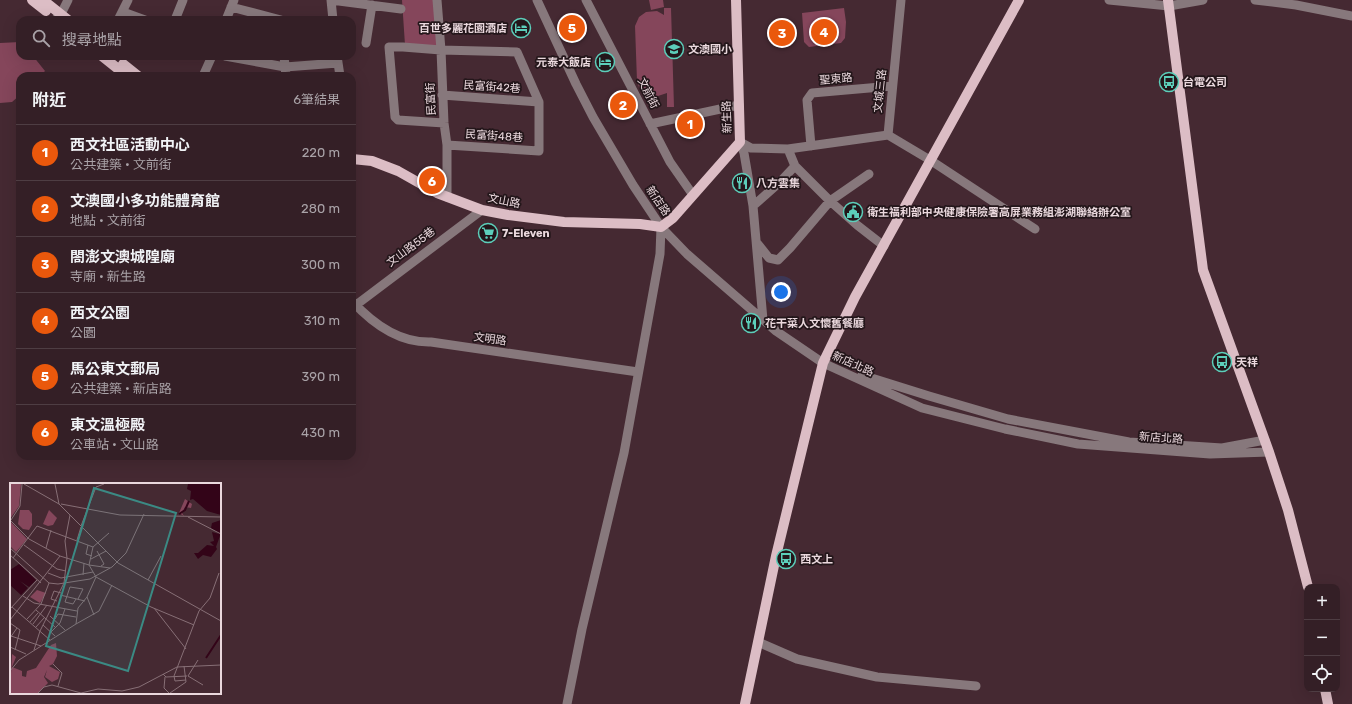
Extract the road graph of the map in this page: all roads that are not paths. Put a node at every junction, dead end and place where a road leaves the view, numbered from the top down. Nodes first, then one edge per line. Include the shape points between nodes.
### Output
1 (32, 0) edge
2 (43, 0) edge
3 (68, 0) edge
4 (128, 0) edge
5 (183, 0) edge
6 (331, 0) edge
7 (437, 0) edge
8 (537, 0) edge
9 (586, 0) edge
10 (736, 0) edge
11 (901, 0) edge
12 (1019, 0) edge
13 (1109, 0) edge
14 (1203, 0) edge
15 (1255, 0) edge
16 (1168, 3) edge
17 (233, 4) edge
18 (372, 5) junction
19 (401, 9) dead end
20 (123, 12) junction
21 (57, 16) edge
22 (58, 16) edge
23 (61, 16) edge
24 (120, 16) edge
25 (134, 16) edge
26 (177, 16) edge
27 (228, 16) edge
28 (269, 16) edge
29 (333, 16) edge
30 (1352, 16) edge
31 (366, 43) dead end
32 (441, 50) junction
33 (107, 60) edge
34 (118, 60) edge
35 (210, 60) edge
36 (241, 60) edge
37 (285, 60) edge
38 (334, 60) edge
39 (338, 60) edge
40 (286, 71) edge
41 (123, 72) edge
42 (133, 72) edge
43 (205, 72) edge
44 (340, 72) edge
45 (892, 86) junction
46 (442, 95) junction
47 (539, 102) junction
48 (739, 105) junction
49 (444, 123) junction
50 (650, 124) junction
51 (888, 135) junction
52 (740, 142) junction
53 (447, 144) junction
54 (811, 146) junction
55 (788, 149) junction
56 (356, 159) edge
57 (930, 160) junction
58 (795, 166) junction
59 (869, 174) dead end
60 (692, 195) junction
61 (447, 197) junction
62 (830, 201) junction
63 (753, 206) junction
64 (482, 210) junction
65 (661, 226) junction
66 (1035, 229) dead end
67 (757, 243) junction
68 (884, 246) junction
69 (356, 302) edge
70 (356, 305) edge
71 (763, 320) junction
72 (823, 363) junction
73 (638, 372) junction
74 (1265, 440) junction
75 (1269, 452) junction
76 (1307, 584) edge
77 (758, 642) junction
78 (976, 686) dead end
79 (1326, 692) edge
80 (567, 704) edge
81 (745, 704) edge
82 (1328, 704) edge

1 - 21 main road
2 - 22 main road
3 - 23 street
4 - 20 street
5 - 26 street
6 - 18 street
6 - 29 street
7 - 32 street, 民富街
8 - 65 street, 新店路 via 593,116 633,185
9 - 50 street, 文前街
10 - 48 main road, 新生路
11 - 45 street, 文城三路
12 - 57 main road
13 - 16 street
14 - 16 street
15 - 30 street
16 - 74 main road via 1203,270
17 - 27 street
17 - 28 street
18 - 19 street
18 - 31 street
20 - 24 street
20 - 25 street
32 - 46 street, 民富街
32 - 47 street via 517,52
32 - 49 street via 389,47 395,117 398,120
33 - 41 main road
34 - 42 main road
35 - 43 street
36 - 40 street
37 - 40 street
38 - 40 street
39 - 44 street
45 - 51 street, 文城三路
45 - 54 street, 聖東路 via 812,94 807,100
46 - 47 street, 民富街42巷
46 - 49 street, 民富街
47 - 53 street, 民富街48巷 via 539,151
48 - 50 street
48 - 52 main road, 新生路
49 - 53 street, 民富街
50 - 60 street, 文前街 via 670,162
51 - 54 street
51 - 57 street
52 - 55 street via 751,148
52 - 60 main road, 新生路
52 - 63 street
53 - 61 street, 民富街
54 - 55 street
55 - 58 street
56 - 61 main road, 文山路 via 372,161 398,171
57 - 66 street
57 - 68 main road
58 - 62 street
58 - 63 street
59 - 62 street
60 - 65 main road, 新生路 via 673,218
61 - 64 main road, 文山路
62 - 67 street via 778,260 770,258
62 - 68 street
63 - 67 street
64 - 65 main road, 文山路 via 564,222
64 - 69 street, 文山路55巷
65 - 71 street, 新店路 via 687,254
65 - 73 street via 660,254
67 - 71 street
68 - 72 main road via 855,297
70 - 73 street, 文明路 via 383,329 420,343 432,342
71 - 72 street, 新店路
72 - 74 street, 新店北路 via 1008,419 1129,442 1222,448
72 - 75 street, 新店北路 via 922,408 1078,444 1210,454
72 - 77 main road
73 - 80 street via 624,453
74 - 75 main road
75 - 76 main road via 1288,510
77 - 78 street via 797,660 877,677
77 - 81 main road
79 - 82 main road

